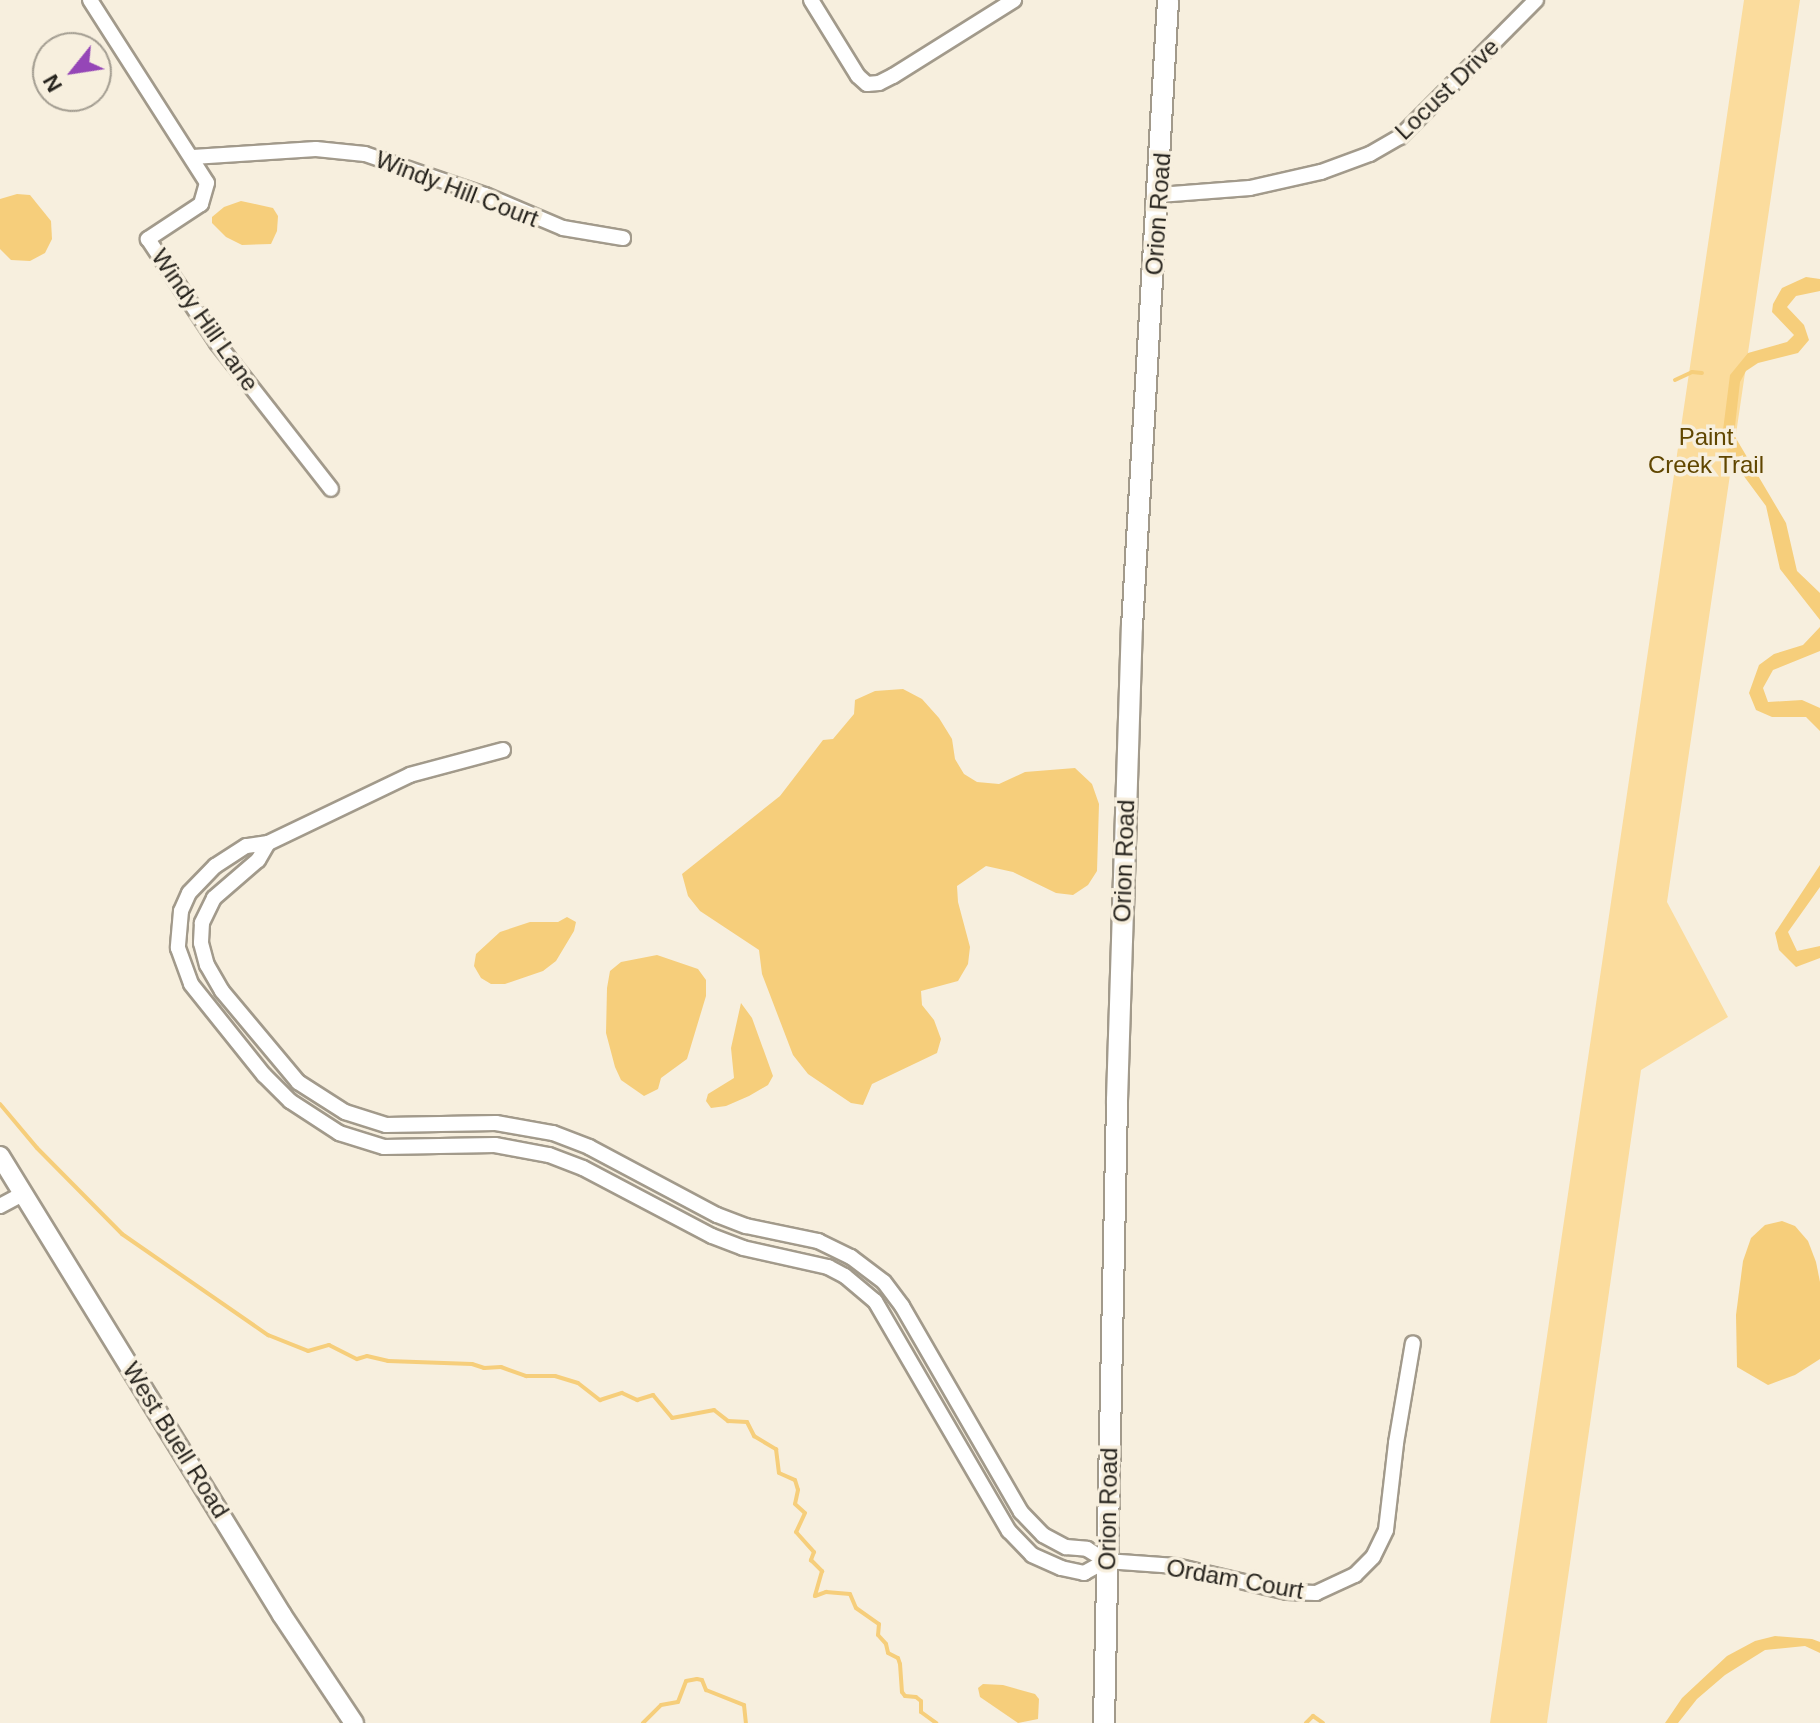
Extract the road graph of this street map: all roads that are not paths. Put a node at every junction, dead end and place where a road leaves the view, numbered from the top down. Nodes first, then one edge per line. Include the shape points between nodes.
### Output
1 (90, 0) edge
2 (811, 0) edge
3 (1014, 0) edge
4 (1168, 0) edge
5 (1536, 0) edge
6 (193, 157) junction
7 (1159, 195) junction
8 (623, 238) dead end
9 (331, 489) dead end
10 (503, 750) dead end
11 (268, 843) junction
12 (275, 1055) junction
13 (259, 1069) junction
14 (516, 1124) junction
15 (516, 1147) junction
16 (0, 1156) edge
17 (23, 1194) junction
18 (679, 1196) junction
19 (0, 1206) edge
20 (670, 1215) junction
21 (898, 1299) junction
22 (880, 1310) junction
23 (1413, 1343) dead end
24 (1003, 1482) junction
25 (986, 1492) junction
26 (1050, 1538) junction
27 (1041, 1559) junction
28 (1106, 1561) junction
29 (354, 1723) edge
30 (1104, 1723) edge

1 - 6 street, Windy Hill Lane
2 - 3 street via 867,84 893,76
4 - 7 main road, Orion Road
5 - 7 street, Locust Drive via 1400,137 1370,154 1250,188
6 - 8 street, Windy Hill Court via 316,149 365,154 552,224
6 - 9 street, Windy Hill Lane via 207,183 201,204 148,239 217,343
7 - 28 main road, Orion Road via 1133,599
10 - 11 street via 410,775
11 - 12 street via 258,860 214,898 202,923 201,943 222,991
11 - 13 street via 246,846 201,877 189,893 178,928 178,948 191,984
12 - 13 street
12 - 14 street via 298,1082 364,1120 386,1125
13 - 15 street via 313,1118 360,1142 384,1147
14 - 15 street
14 - 18 street via 589,1147
15 - 20 street via 583,1168
16 - 17 street, West Buell Road
17 - 19 street
17 - 29 street, West Buell Road
18 - 20 street
18 - 21 street via 746,1226 818,1241 851,1257
20 - 22 street via 743,1248 828,1267
21 - 22 street
21 - 24 street
22 - 25 street
23 - 28 street, Ordam Court via 1386,1530 1373,1557 1355,1575 1316,1593 1287,1592 1176,1566
24 - 25 street
24 - 26 street via 1021,1512
25 - 27 street via 1009,1531
26 - 27 street
26 - 28 street
27 - 28 street via 1084,1573
28 - 30 main road, Orion Road

